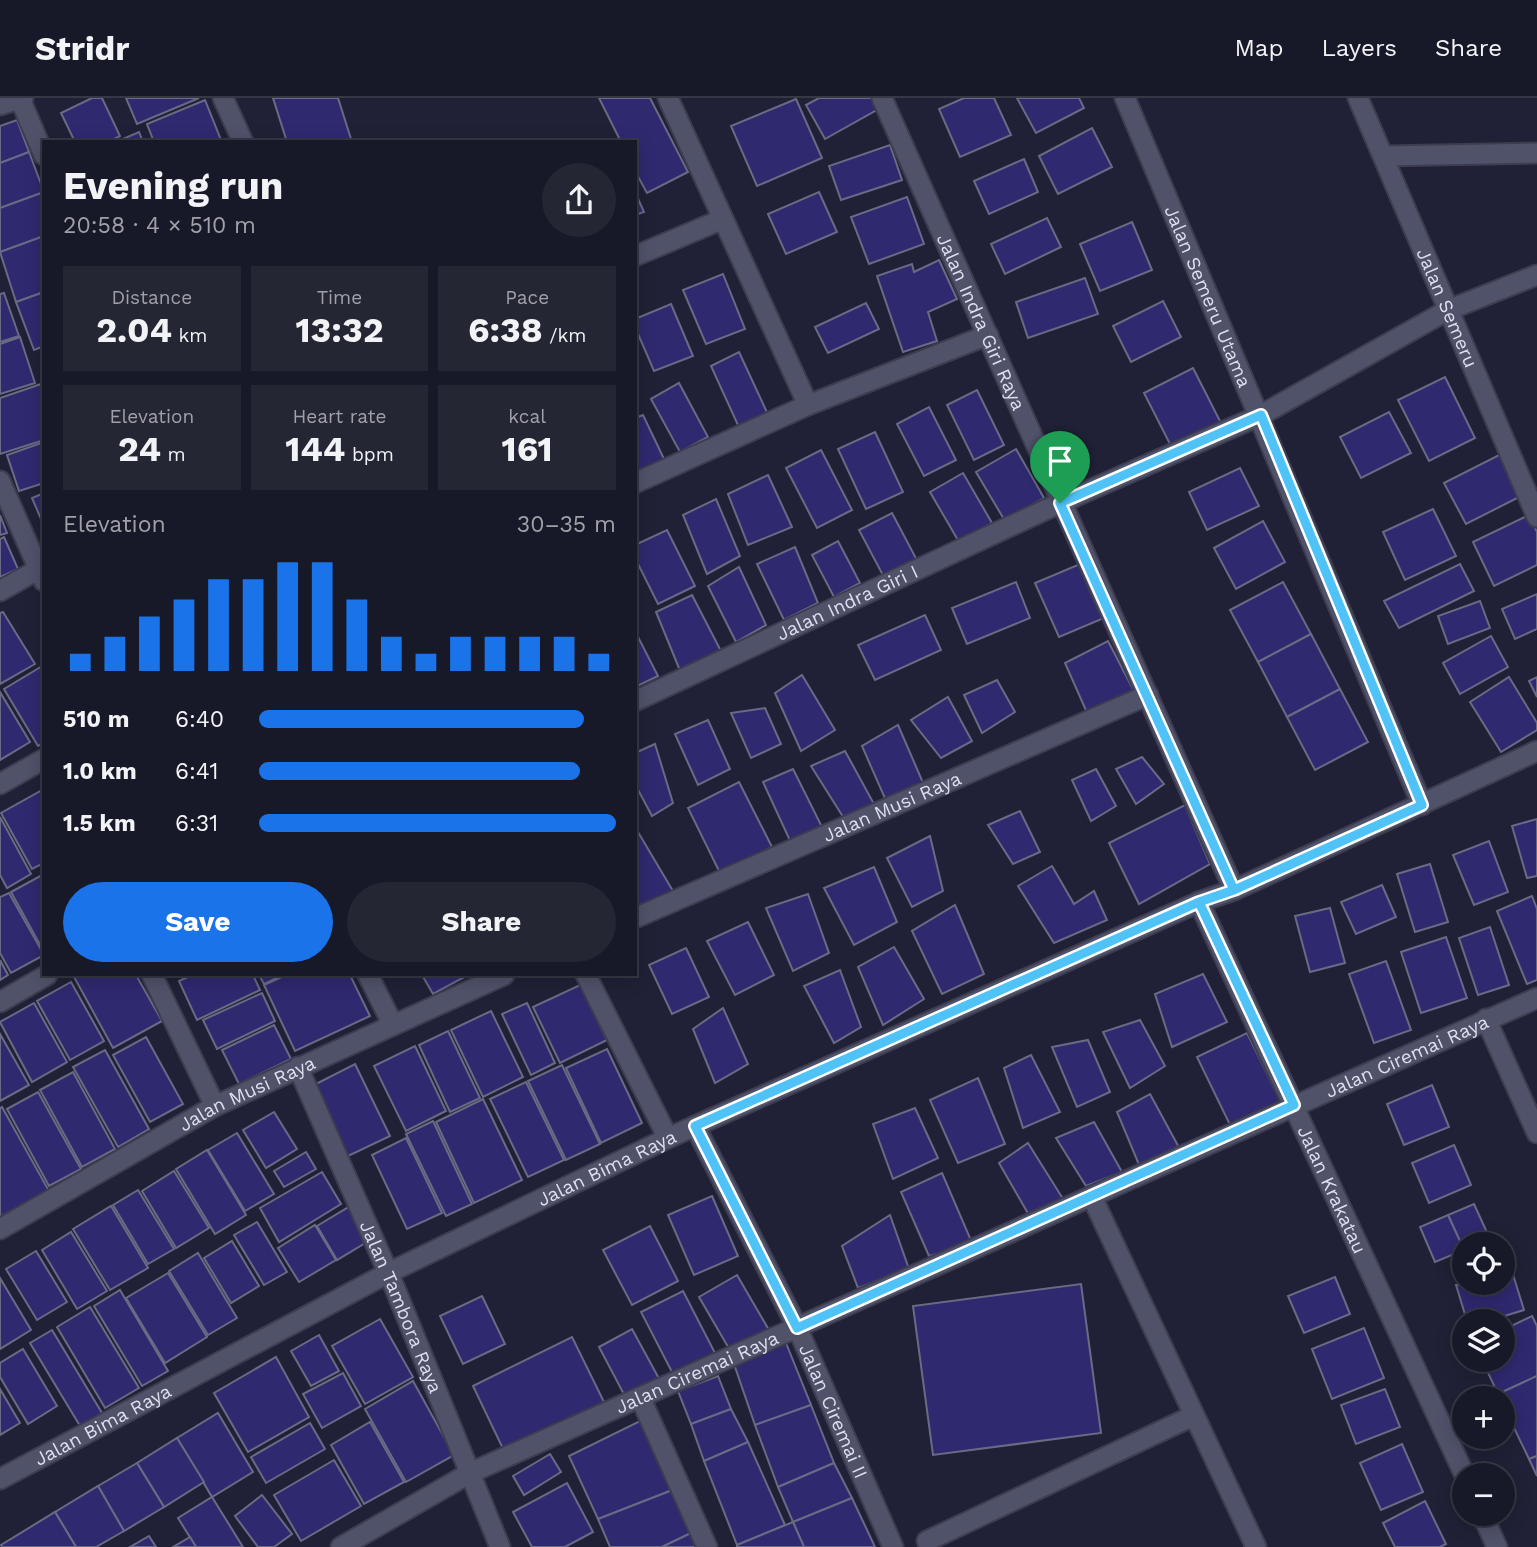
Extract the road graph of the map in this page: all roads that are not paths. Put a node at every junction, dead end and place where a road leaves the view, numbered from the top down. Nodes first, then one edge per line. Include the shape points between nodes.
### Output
1 (21, 98) edge
2 (223, 98) edge
3 (668, 98) edge
4 (882, 98) edge
5 (1125, 98) edge
6 (1358, 98) edge
7 (0, 105) edge
8 (242, 140) edge
9 (42, 150) edge
10 (1537, 153) edge
11 (1384, 156) junction
12 (723, 219) junction
13 (637, 255) edge
14 (1537, 275) edge
15 (1448, 310) junction
16 (988, 335) junction
17 (808, 405) junction
18 (1261, 415) junction
19 (0, 481) edge
20 (637, 482) edge
21 (1060, 503) junction
22 (1537, 517) edge
23 (41, 575) edge
24 (0, 590) edge
25 (1148, 695) junction
26 (637, 700) edge
27 (1537, 751) edge
28 (42, 760) edge
29 (0, 784) edge
30 (1422, 805) junction
31 (1234, 890) junction
32 (1199, 902) junction
33 (637, 917) edge
34 (45, 976) edge
35 (152, 976) edge
36 (368, 976) edge
37 (502, 976) edge
38 (587, 976) edge
39 (1537, 998) edge
40 (0, 1002) edge
41 (1486, 1019) junction
42 (392, 1023) junction
43 (298, 1067) junction
44 (1294, 1105) junction
45 (215, 1106) junction
46 (695, 1126) junction
47 (1537, 1133) edge
48 (668, 1138) junction
49 (1092, 1197) junction
50 (0, 1229) edge
51 (388, 1273) junction
52 (797, 1328) junction
53 (640, 1397) junction
54 (1193, 1416) junction
55 (1459, 1463) edge
56 (470, 1473) junction
57 (0, 1479) edge
58 (1487, 1526) edge
59 (927, 1541) dead end
60 (341, 1547) edge
61 (500, 1547) edge
62 (707, 1547) edge
63 (893, 1547) edge
64 (1256, 1547) edge
65 (1497, 1547) edge

1 - 7 street
1 - 9 street
2 - 8 street
3 - 12 street
4 - 16 street, Jalan Indra Giri Raya
5 - 18 street, Jalan Semeru Utama
6 - 11 street, Jalan Semeru
10 - 11 street
11 - 15 street, Jalan Semeru
12 - 13 street
12 - 17 street
14 - 15 street, Jalan Indra Giri I
15 - 18 street, Jalan Indra Giri I
15 - 22 street, Jalan Semeru
16 - 17 street
16 - 21 street, Jalan Indra Giri Raya
17 - 20 street
18 - 21 street, Jalan Indra Giri I
18 - 30 street, Jalan Semeru Utama
19 - 23 street
21 - 25 street, Jalan Indra Giri Raya
21 - 26 street, Jalan Indra Giri I
23 - 24 street
25 - 31 street, Jalan Indra Giri Raya
25 - 33 street, Jalan Musi Raya
27 - 30 street, Jalan Bima Raya
28 - 29 street
30 - 31 street, Jalan Bima Raya
31 - 32 street, Jalan Bima Raya
32 - 44 street, Jalan Krakatau
32 - 46 street, Jalan Bima Raya
34 - 40 street
35 - 45 street
36 - 42 street
37 - 42 street, Jalan Musi Raya
38 - 48 street
39 - 41 street, Jalan Ciremai Raya
41 - 44 street, Jalan Ciremai Raya
41 - 47 street
42 - 43 street, Jalan Musi Raya
43 - 45 street, Jalan Musi Raya
43 - 51 street, Jalan Tambora Raya
44 - 49 street, Jalan Ciremai Raya
44 - 55 street, Jalan Krakatau
45 - 50 street, Jalan Musi Raya
46 - 48 street, Jalan Bima Raya
46 - 52 street, Jalan Ciremai II
48 - 51 street, Jalan Bima Raya
49 - 52 street, Jalan Ciremai Raya
49 - 54 street
51 - 56 street, Jalan Tambora Raya
51 - 57 street, Jalan Bima Raya
52 - 53 street, Jalan Ciremai Raya
52 - 63 street, Jalan Ciremai II
53 - 56 street, Jalan Ciremai Raya
53 - 62 street
54 - 59 street
54 - 64 street
56 - 60 street, Jalan Ciremai Raya
56 - 61 street, Jalan Tambora Raya
58 - 65 street

